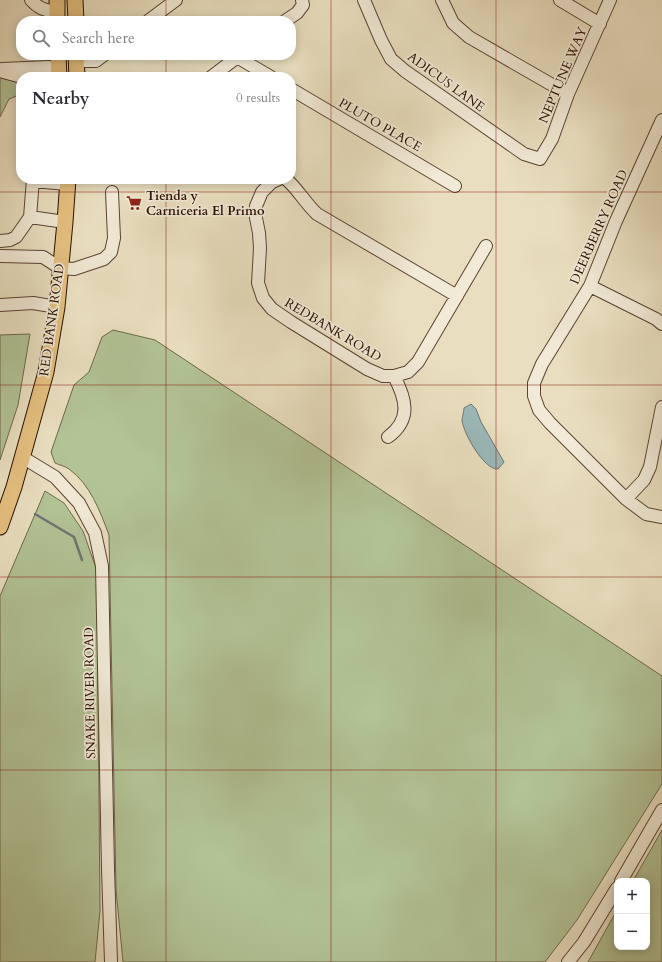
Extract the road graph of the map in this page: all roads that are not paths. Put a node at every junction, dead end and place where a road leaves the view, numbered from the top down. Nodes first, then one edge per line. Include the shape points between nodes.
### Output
1 (31, 0) edge
2 (75, 0) edge
3 (176, 0) edge
4 (302, 0) edge
5 (364, 0) edge
6 (442, 0) edge
7 (560, 0) edge
8 (610, 0) edge
9 (57, 11) edge
10 (76, 16) edge
11 (155, 16) edge
12 (292, 16) edge
13 (600, 24) junction
14 (58, 60) edge
15 (76, 60) edge
16 (234, 60) edge
17 (245, 60) edge
18 (0, 70) edge
19 (56, 72) edge
20 (60, 72) edge
21 (77, 72) edge
22 (218, 72) edge
23 (263, 72) edge
24 (296, 92) edge
25 (568, 94) junction
26 (662, 120) edge
27 (540, 159) joint
28 (33, 184) edge
29 (67, 184) edge
30 (270, 184) edge
31 (292, 184) edge
32 (455, 186) dead end
33 (112, 192) dead end
34 (30, 217) junction
35 (65, 222) junction
36 (0, 241) edge
37 (486, 246) dead end
38 (0, 256) edge
39 (60, 268) junction
40 (590, 286) junction
41 (457, 296) junction
42 (0, 305) edge
43 (56, 307) junction
44 (662, 324) edge
45 (394, 376) junction
46 (662, 407) edge
47 (388, 437) dead end
48 (22, 457) junction
49 (626, 499) junction
50 (662, 517) edge
51 (0, 528) edge
52 (662, 810) edge
53 (623, 878) edge
54 (614, 893) edge
55 (111, 962) edge
56 (568, 962) edge

1 - 9 street via 43,9
2 - 10 main road
3 - 11 street
4 - 12 street via 303,5
5 - 27 street, ADICUS LANE via 381,40 396,63 524,154
6 - 25 street via 453,22 469,37
7 - 13 street
8 - 13 street, NEPTUNE WAY
13 - 25 street, NEPTUNE WAY
14 - 20 main road
15 - 21 main road
16 - 22 street
17 - 23 street
18 - 19 street via 49,67
24 - 32 street, PLUTO PLACE
25 - 27 street, NEPTUNE WAY via 552,139
26 - 40 street, DEERBERRY ROAD via 616,220
28 - 34 street
29 - 35 main road, RED BANK ROAD
30 - 45 street, REDBANK ROAD via 262,192 256,206 260,248 258,283 263,298 272,309 367,369 383,376
31 - 41 street via 317,214
33 - 39 street via 114,238 111,252 104,259 91,264 74,269
34 - 35 street
34 - 36 street via 16,238
35 - 39 main road, RED BANK ROAD
37 - 41 street
38 - 39 street via 43,257
39 - 43 main road, RED BANK ROAD
40 - 44 street
40 - 49 street, DEERBERRY ROAD via 542,364 534,382 534,396 539,410 550,423
41 - 45 street via 418,362 408,372
42 - 43 street via 33,303
43 - 48 main road, RED BANK ROAD via 46,372
45 - 47 street via 405,404 403,419 396,432
46 - 49 street via 650,467 644,480
48 - 51 main road, RED BANK ROAD
48 - 55 street, SNAKE RIVER ROAD via 55,477 79,503 95,533 102,566
49 - 50 street, DEERBERRY ROAD via 646,514
52 - 53 street
54 - 56 street via 584,942

